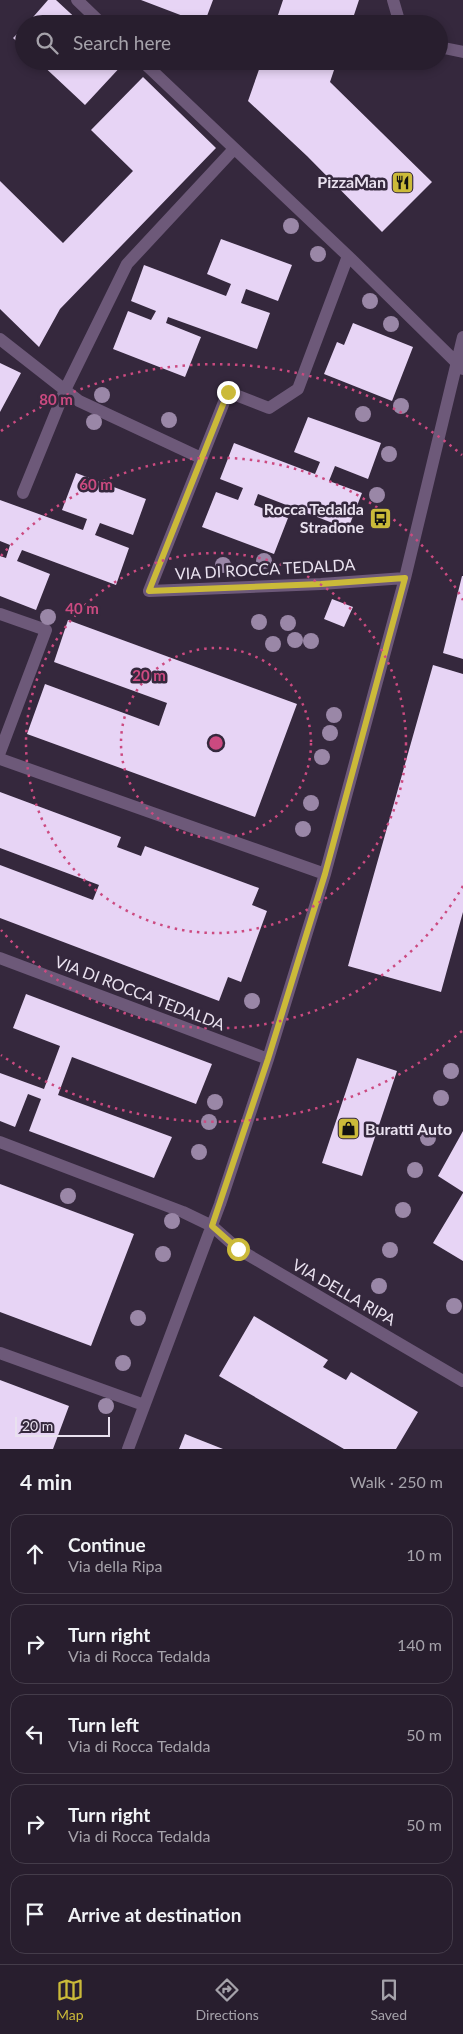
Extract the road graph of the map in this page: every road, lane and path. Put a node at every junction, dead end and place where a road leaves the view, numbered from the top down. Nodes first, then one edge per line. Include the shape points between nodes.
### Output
1 (77, 0) edge
2 (393, 2) edge
3 (93, 15) edge
4 (397, 15) edge
5 (448, 49) edge
6 (463, 52) edge
7 (152, 70) edge
8 (234, 148) junction
9 (348, 256) junction
10 (463, 338) edge
11 (0, 339) edge
12 (460, 367) edge
13 (65, 390) junction
14 (201, 458) junction
15 (23, 493) dead end
16 (405, 578) junction
17 (0, 614) edge
18 (0, 752) edge
19 (0, 759) edge
20 (325, 874) junction
21 (0, 958) edge
22 (268, 1059) junction
23 (0, 1142) edge
24 (212, 1226) junction
25 (0, 1352) edge
26 (463, 1381) edge
27 (144, 1405) junction
28 (128, 1449) edge

1 - 3 street
2 - 4 street
5 - 6 street
7 - 8 street
8 - 9 street
8 - 13 street via 127,264
9 - 12 street
9 - 14 street, VIA DI ROCCA TEDALDA via 298,389 269,408 228,392
10 - 12 street
11 - 13 street
12 - 16 street
13 - 14 street via 79,401
13 - 15 street
14 - 16 street, VIA DI ROCCA TEDALDA via 149,591
16 - 20 street
17 - 18 street via 46,630
19 - 20 street
20 - 22 street
21 - 22 street, VIA DI ROCCA TEDALDA
22 - 24 street
23 - 24 street
24 - 26 street, VIA DELLA RIPA via 238,1249
24 - 27 street
25 - 27 street
27 - 28 street

